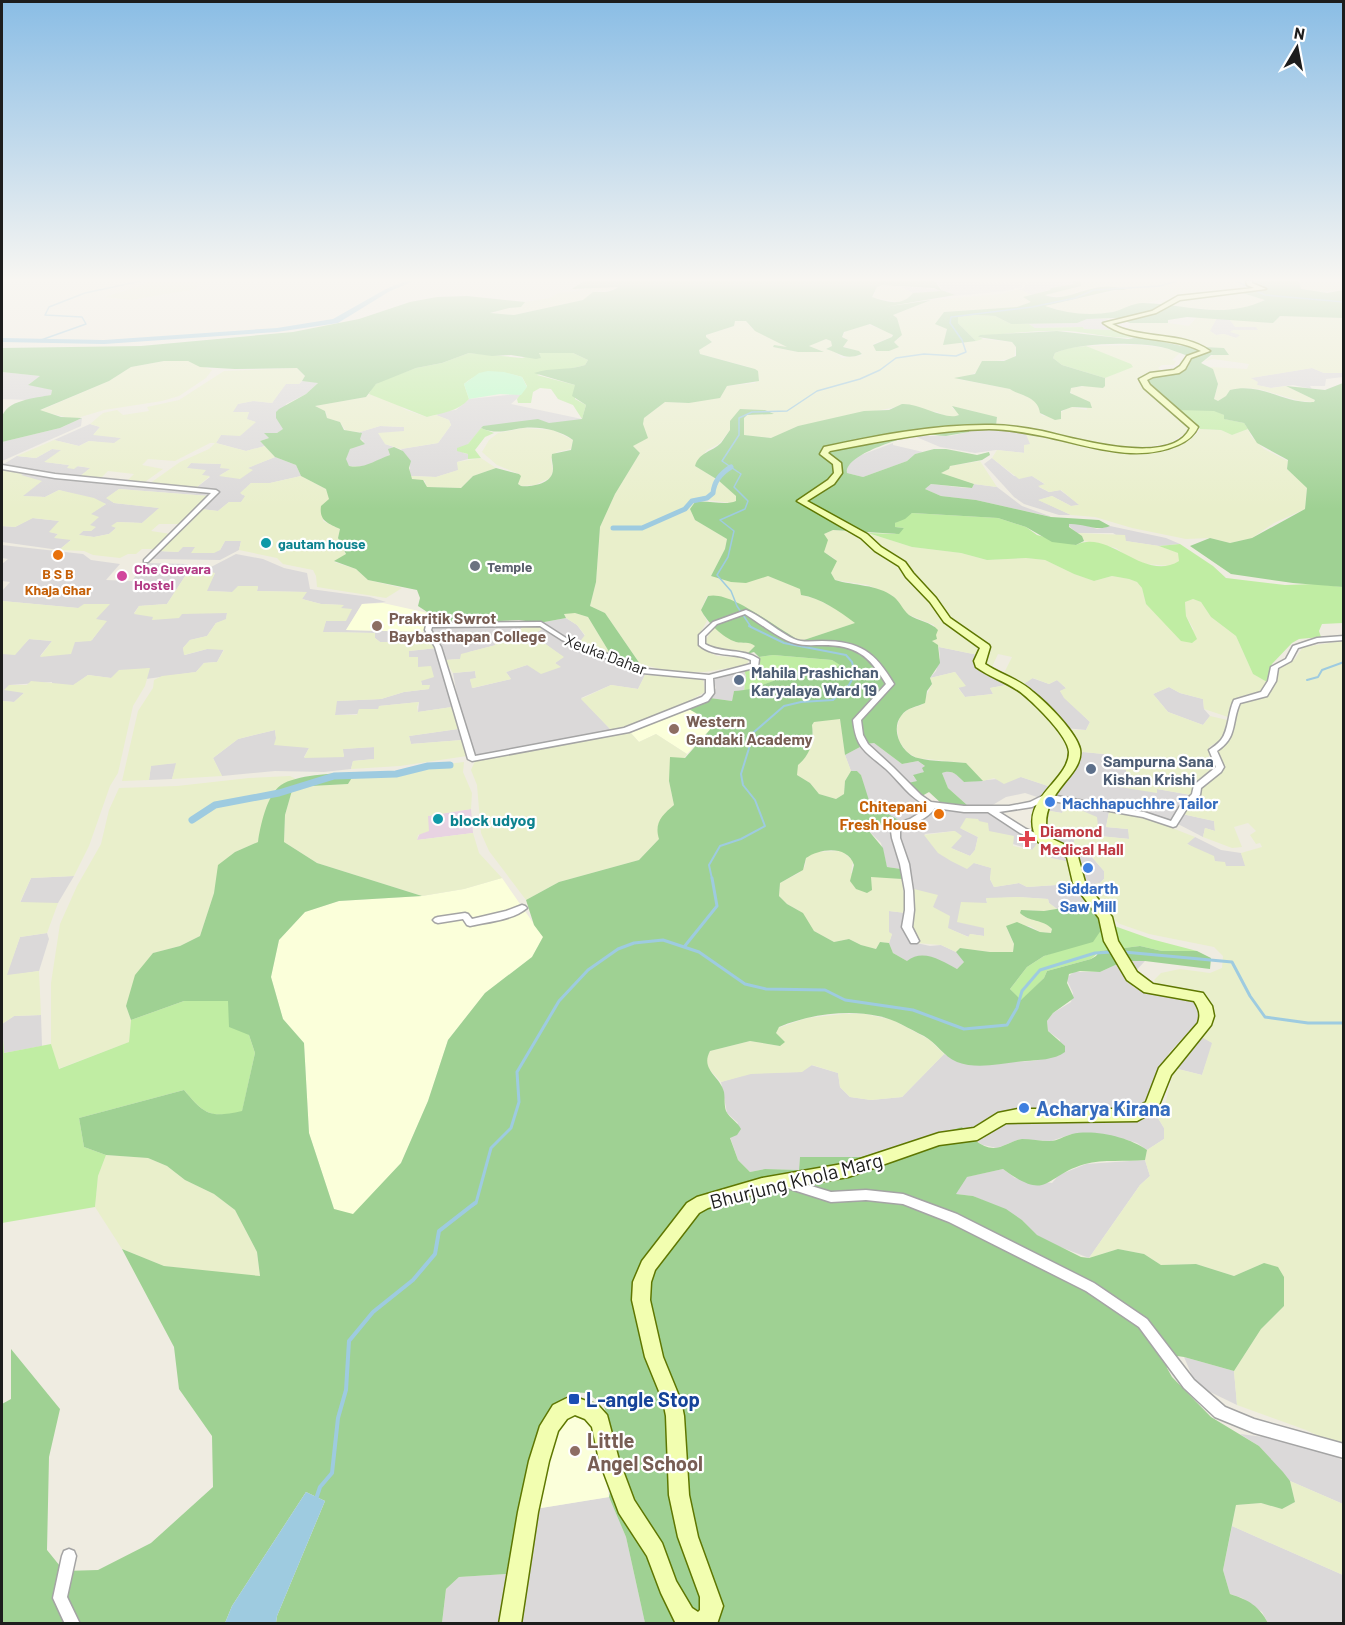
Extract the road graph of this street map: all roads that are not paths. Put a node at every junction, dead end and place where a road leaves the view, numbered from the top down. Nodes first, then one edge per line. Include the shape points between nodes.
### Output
1 (1190, 357) edge
2 (2, 467) edge
3 (146, 561) dead end
4 (746, 612) joint
5 (737, 614) joint
6 (1344, 638) edge
7 (709, 677) junction
8 (1046, 796) junction
9 (932, 804) junction
10 (986, 808) junction
11 (1042, 839) junction
12 (522, 908) dead end
13 (438, 920) dead end
14 (914, 941) dead end
15 (779, 1181) junction
16 (1344, 1451) edge
17 (69, 1556) dead end
18 (73, 1623) edge
19 (510, 1623) edge

1 - 8 main road via 1173,374 1148,375 1143,379 1194,427 1177,442 1132,450 999,428 910,432 827,450 824,454 837,463 838,473 831,482 802,498 804,504 864,536 902,564 946,620 985,647 980,665 1019,686 1061,728 1074,749 1073,758 1061,783
2 - 3 street via 216,492
4 - 5 street
4 - 9 street via 802,644 852,645 873,657 890,684 857,720 860,740 918,796
5 - 7 street, Xeuka Dahar via 715,623 702,635 702,645 719,654 749,655 755,659 755,665
6 - 8 street via 1295,647 1289,660 1275,667 1264,694 1238,702 1225,741 1212,750 1220,767 1197,787 1196,795 1173,824
7 - 7 street, Xeuka Dahar via 645,671 564,639 541,624 429,625 428,634 438,647 472,759 632,728 705,699 710,693
8 - 10 street via 1020,808
8 - 11 main road via 1038,817
9 - 10 street
9 - 14 street via 914,821 896,826 905,868 910,915 907,927
10 - 11 street
11 - 15 main road, Bhurjung Khola Marg via 1071,853 1079,883 1105,917 1111,940 1132,976 1149,988 1198,998 1205,1006 1207,1017 1196,1036 1164,1072 1156,1099 1137,1115 1003,1117 977,1134 939,1139 848,1170
12 - 13 street via 470,923 465,916
15 - 16 street via 831,1197 903,1199 953,1218 1090,1287 1143,1323 1189,1384 1220,1412 1254,1426
15 - 19 main road, Bhurjung Khola Marg via 693,1208 648,1266 642,1282 641,1300 654,1357 675,1416 679,1495 688,1537 712,1605 709,1617 698,1623 684,1616 655,1550 626,1506 600,1422 591,1412 575,1406 560,1412 550,1426 539,1461
17 - 18 street via 60,1598

